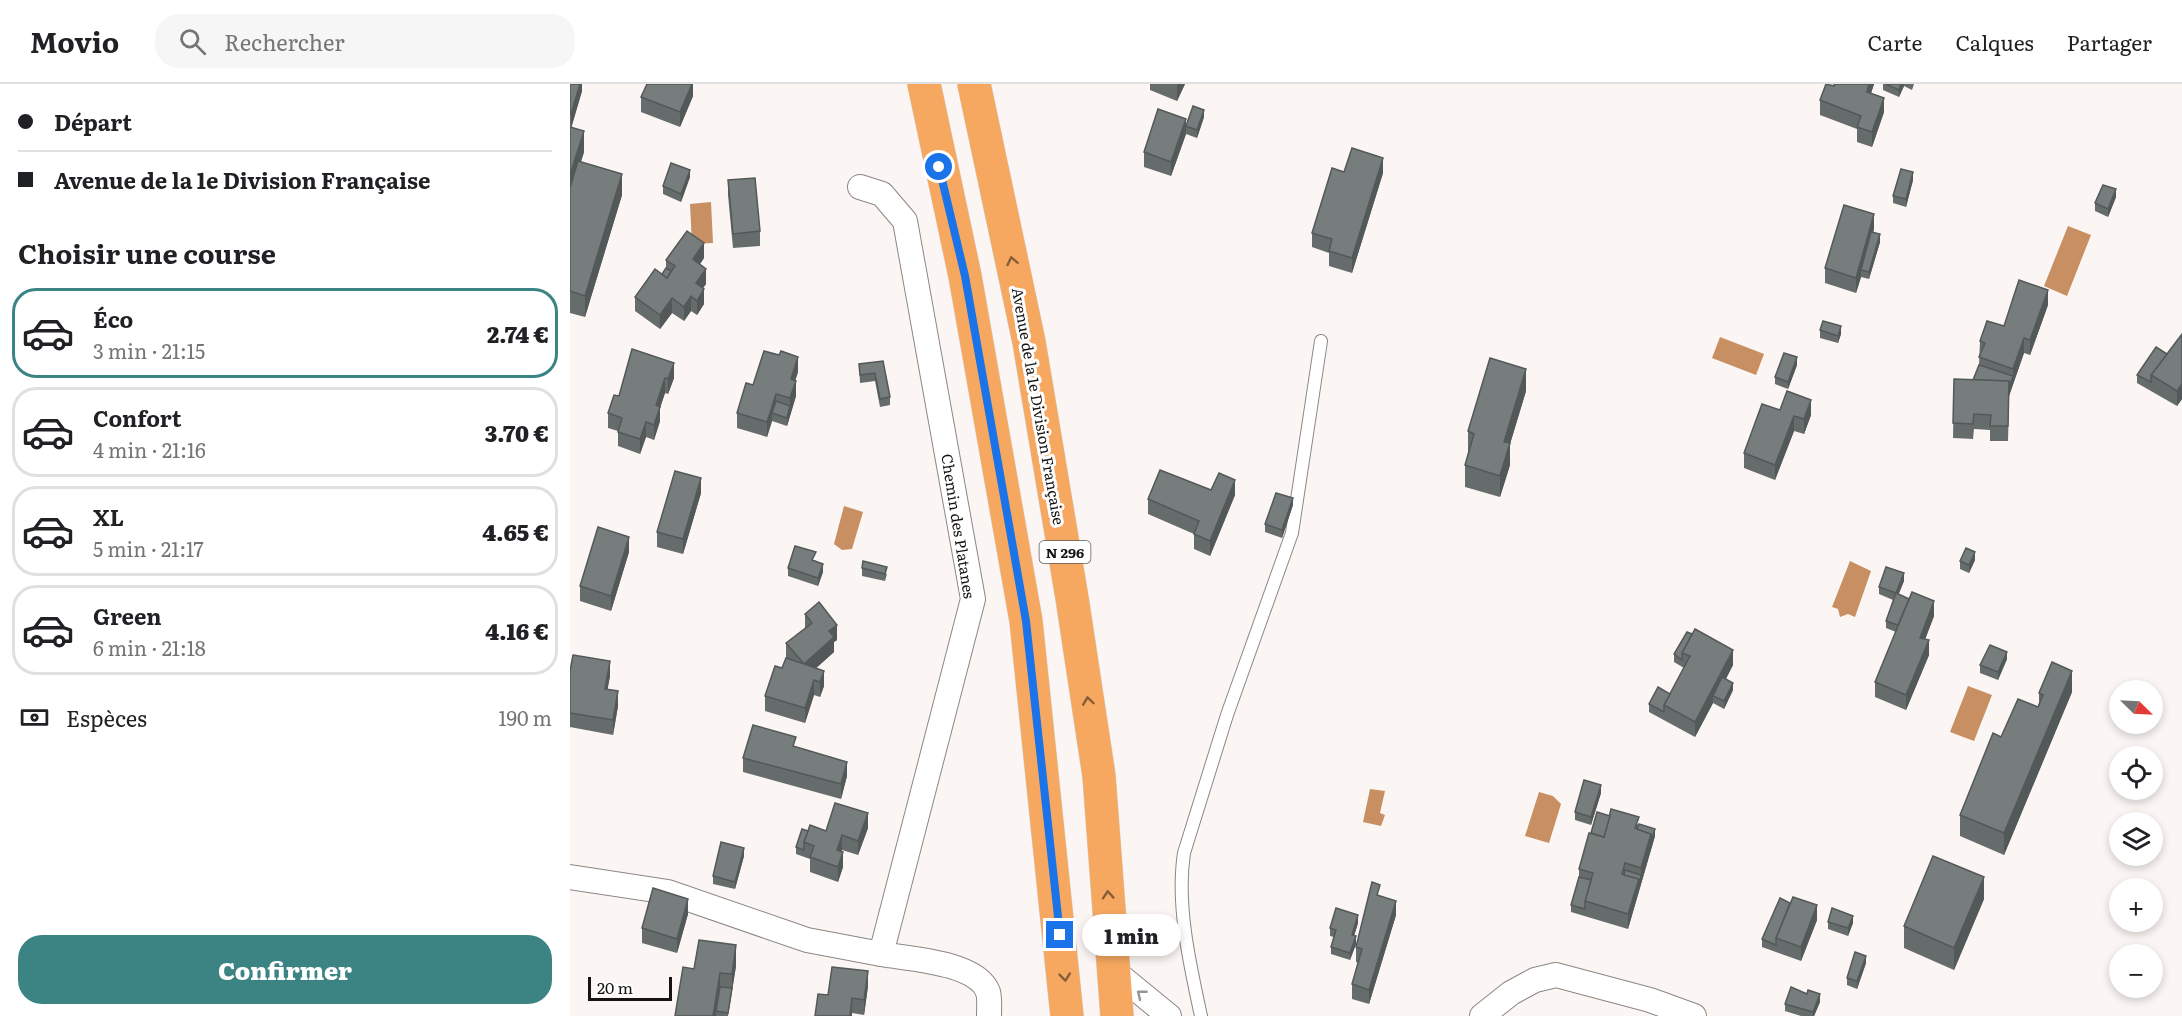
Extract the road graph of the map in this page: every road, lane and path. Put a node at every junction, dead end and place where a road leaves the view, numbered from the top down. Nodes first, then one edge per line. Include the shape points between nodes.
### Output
1 (917, 84) edge
2 (924, 84) edge
3 (976, 87) edge
4 (860, 187) dead end
5 (950, 208) junction
6 (1321, 340) dead end
7 (570, 878) edge
8 (881, 954) junction
9 (1114, 971) junction
10 (989, 1016) edge
11 (1067, 1016) edge
12 (1117, 1016) edge
13 (1169, 1016) edge
14 (1201, 1016) edge
15 (1482, 1016) edge
16 (1694, 1016) edge

1 - 5 highway
2 - 5 highway
9 -> 3 highway, Avenue de la 1e Division Française / N 296 via 1099,776 1072,598 1029,342
4 - 8 street, Chemin des Platanes via 882,194 905,221 973,599
5 -> 11 highway via 1026,621
6 - 14 lane via 1292,533 1220,735 1184,853 1184,917
7 - 8 street via 668,892 807,940
8 - 10 street via 955,967 976,975 988,993
9 - 12 highway, Avenue de la 1e Division Française / N 296
13 -> 9 street
15 - 16 street via 1527,985 1556,975

